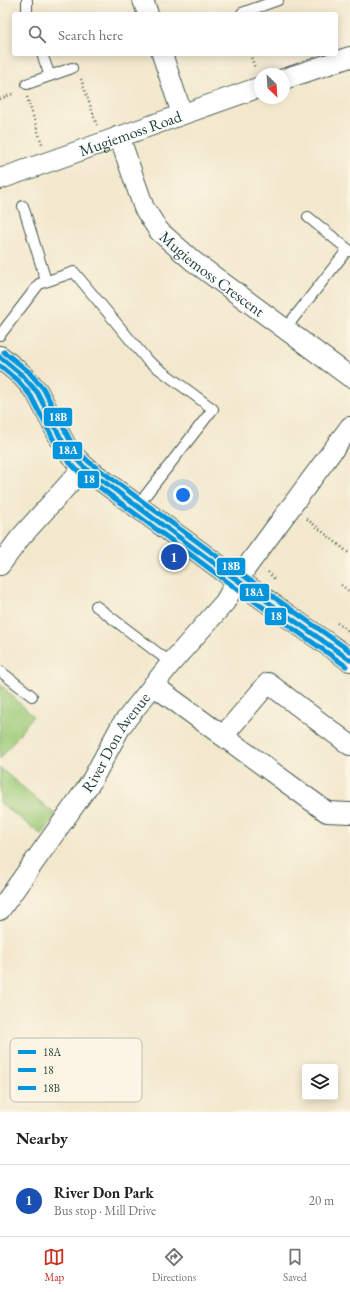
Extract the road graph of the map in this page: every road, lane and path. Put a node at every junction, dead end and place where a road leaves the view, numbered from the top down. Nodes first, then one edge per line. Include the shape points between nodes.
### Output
1 (27, 0) edge
2 (143, 0) edge
3 (278, 0) edge
4 (255, 4) edge
5 (27, 12) edge
6 (147, 12) edge
7 (243, 12) edge
8 (43, 56) edge
9 (163, 56) edge
10 (350, 57) edge
11 (76, 71) joint
12 (50, 76) junction
13 (290, 77) edge
14 (26, 87) joint
15 (254, 90) edge
16 (18, 92) dead end
17 (0, 99) edge
18 (182, 114) junction
19 (111, 139) junction
20 (48, 161) junction
21 (0, 179) edge
22 (23, 206) dead end
23 (308, 217) dead end
24 (349, 250) edge
25 (46, 281) junction
26 (285, 328) junction
27 (0, 335) edge
28 (0, 357) edge
29 (350, 377) edge
30 (350, 428) edge
31 (84, 467) junction
32 (138, 505) junction
33 (293, 507) junction
34 (350, 554) edge
35 (0, 565) edge
36 (237, 580) junction
37 (342, 585) dead end
38 (350, 592) edge
39 (96, 606) dead end
40 (350, 660) edge
41 (171, 663) junction
42 (0, 672) edge
43 (154, 685) junction
44 (32, 696) dead end
45 (223, 736) junction
46 (350, 745) edge
47 (350, 812) edge
48 (0, 910) edge

1 - 5 lane
2 - 6 street
3 - 4 lane
4 - 7 lane
8 - 12 lane
9 - 18 street
10 - 13 street
11 - 12 lane
11 - 19 path
12 - 14 lane
14 - 20 path
15 - 18 street, Mugiemoss Road
16 - 17 path
18 - 19 street, Mugiemoss Road
19 - 20 street, Mugiemoss Road
19 - 26 street, Mugiemoss Crescent via 144,208 159,231 193,261
20 - 21 street, Mugiemoss Road
22 - 25 lane
23 - 24 lane
24 - 26 lane
25 - 27 lane via 39,284
25 - 32 lane via 74,272 147,360 213,409
26 - 29 street, Mugiemoss Crescent
28 - 31 street via 23,376 37,392 67,450
30 - 33 street
31 - 32 street
31 - 35 street via 20,538
32 - 36 street
33 - 34 path
33 - 36 street
36 - 40 street
36 - 41 street, River Don Avenue via 225,602
37 - 38 path
39 - 41 lane
41 - 43 street, River Don Avenue
42 - 44 lane
43 - 45 street
43 - 48 street, River Don Avenue via 121,726 91,782
45 - 46 street via 268,683
45 - 47 street via 327,812

